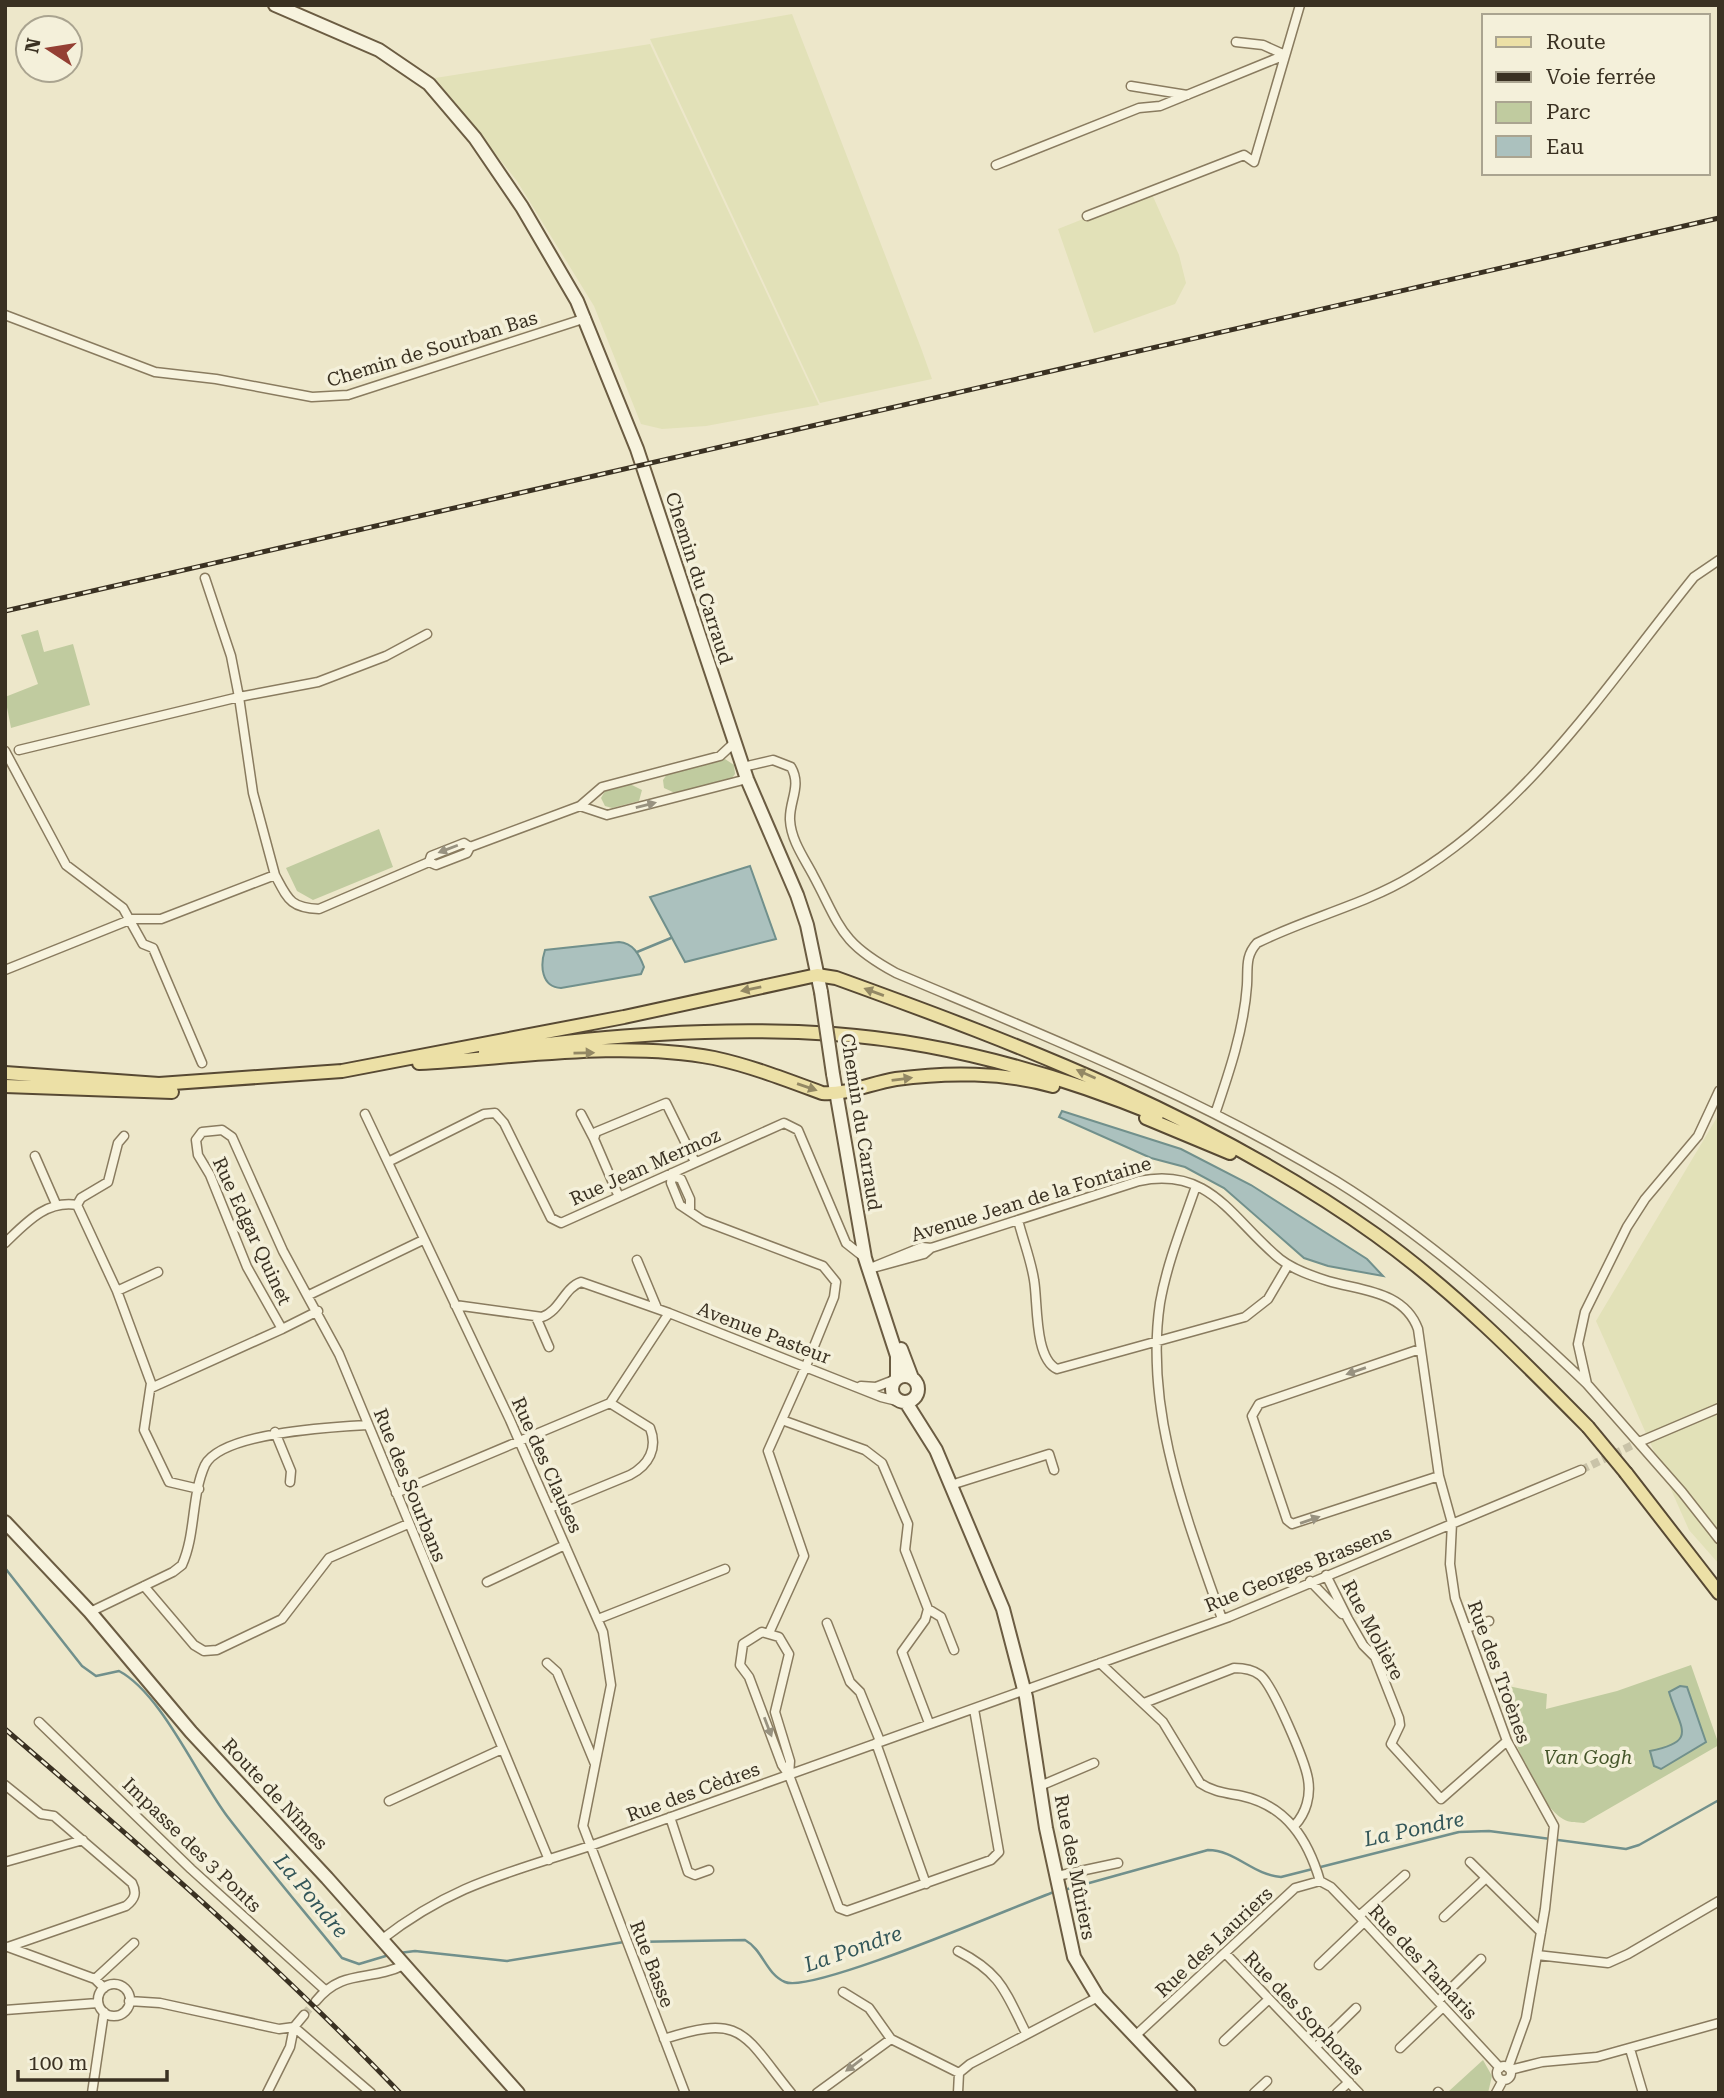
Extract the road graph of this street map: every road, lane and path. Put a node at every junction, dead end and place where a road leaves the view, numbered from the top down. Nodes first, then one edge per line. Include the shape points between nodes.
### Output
1 (275, 5) edge
2 (1300, 5) edge
3 (1236, 42) dead end
4 (1285, 55) junction
5 (1131, 86) dead end
6 (1189, 95) junction
7 (996, 165) dead end
8 (1087, 216) dead end
9 (5, 315) edge
10 (586, 318) junction
11 (1719, 560) edge
12 (205, 578) dead end
13 (427, 634) dead end
14 (239, 697) junction
15 (734, 743) junction
16 (19, 750) dead end
17 (5, 751) edge
18 (745, 773) junction
19 (580, 806) junction
20 (275, 875) junction
21 (132, 919) junction
22 (5, 970) edge
23 (817, 975) junction
24 (202, 1063) dead end
25 (370, 1066) junction
26 (342, 1071) junction
27 (5, 1073) edge
28 (5, 1086) edge
29 (1719, 1091) edge
30 (836, 1094) junction
31 (365, 1114) dead end
32 (581, 1114) dead end
33 (1215, 1114) junction
34 (226, 1131) joint
35 (124, 1136) dead end
36 (594, 1139) junction
37 (35, 1156) dead end
38 (388, 1162) junction
39 (695, 1163) junction
40 (1277, 1173) junction
41 (673, 1175) junction
42 (1196, 1186) junction
43 (619, 1197) junction
44 (56, 1204) junction
45 (77, 1205) junction
46 (1018, 1220) junction
47 (423, 1240) junction
48 (5, 1243) edge
49 (637, 1260) dead end
50 (866, 1264) junction
51 (1289, 1265) junction
52 (158, 1272) dead end
53 (117, 1291) junction
54 (877, 1294) junction
55 (309, 1295) junction
56 (455, 1305) junction
57 (657, 1308) junction
58 (318, 1311) junction
59 (669, 1313) junction
60 (536, 1317) junction
61 (282, 1329) junction
62 (1158, 1343) junction
63 (549, 1347) dead end
64 (1420, 1349) junction
65 (806, 1366) junction
66 (896, 1378) junction
67 (912, 1378) junction
68 (851, 1384) junction
69 (1587, 1384) junction
70 (151, 1388) junction
71 (917, 1391) junction
72 (610, 1403) junction
73 (904, 1403) junction
74 (1719, 1408) edge
75 (782, 1420) junction
76 (368, 1425) junction
77 (275, 1432) junction
78 (519, 1442) junction
79 (1639, 1442) junction
80 (936, 1450) junction
81 (1054, 1470) dead end
82 (1581, 1470) tunnel mouth
83 (1439, 1476) junction
84 (290, 1482) dead end
85 (951, 1485) junction
86 (199, 1489) junction
87 (396, 1493) junction
88 (550, 1508) junction
89 (5, 1522) edge
90 (1451, 1523) junction
91 (408, 1524) junction
92 (1719, 1539) edge
93 (565, 1545) junction
94 (724, 1569) dead end
95 (1326, 1575) junction
96 (1310, 1581) junction
97 (487, 1582) dead end
98 (144, 1586) junction
99 (1719, 1593) edge
100 (928, 1609) junction
101 (90, 1612) junction
102 (598, 1619) junction
103 (1222, 1619) junction
104 (1348, 1619) junction
105 (1489, 1621) dead end
106 (827, 1623) dead end
107 (1466, 1628) junction
108 (769, 1633) junction
109 (954, 1650) dead end
110 (547, 1663) dead end
111 (1100, 1663) junction
112 (1024, 1690) junction
113 (1144, 1703) junction
114 (974, 1709) junction
115 (39, 1722) dead end
116 (929, 1723) junction
117 (1507, 1741) junction
118 (878, 1742) junction
119 (502, 1749) junction
120 (1094, 1763) dead end
121 (595, 1765) junction
122 (789, 1775) junction
123 (5, 1785) edge
124 (1040, 1786) junction
125 (388, 1801) dead end
126 (670, 1817) junction
127 (1295, 1825) junction
128 (83, 1840) junction
129 (590, 1846) junction
130 (549, 1860) junction
131 (5, 1862) edge
132 (1470, 1862) dead end
133 (1118, 1863) dead end
134 (709, 1870) dead end
135 (1405, 1875) dead end
136 (1057, 1877) junction
137 (1486, 1878) junction
138 (1320, 1881) junction
139 (926, 1884) junction
140 (1719, 1901) edge
141 (1444, 1917) dead end
142 (1362, 1919) junction
143 (1541, 1932) junction
144 (381, 1940) junction
145 (134, 1942) dead end
146 (7, 1946) edge
147 (958, 1951) dead end
148 (1226, 1954) junction
149 (1537, 1955) junction
150 (1481, 1959) dead end
151 (404, 1965) junction
152 (1320, 1965) dead end
153 (95, 1979) junction
154 (104, 1988) junction
155 (325, 1990) junction
156 (844, 1992) dead end
157 (1098, 1997) junction
158 (1269, 1999) junction
159 (129, 2001) junction
160 (316, 2001) tunnel mouth
161 (98, 2003) junction
162 (1440, 2004) junction
163 (1356, 2008) dead end
164 (5, 2010) edge
165 (104, 2012) junction
166 (304, 2015) tunnel mouth
167 (1719, 2023) edge
168 (295, 2028) junction
169 (1026, 2033) junction
170 (1135, 2036) junction
171 (664, 2039) junction
172 (891, 2039) junction
173 (1224, 2041) dead end
174 (1316, 2047) junction
175 (1400, 2048) dead end
176 (1629, 2049) junction
177 (1506, 2068) junction
178 (959, 2073) junction
179 (1267, 2081) dead end
180 (1349, 2082) junction
181 (92, 2093) edge
182 (267, 2093) edge
183 (371, 2093) edge
184 (518, 2093) edge
185 (685, 2093) edge
186 (791, 2093) edge
187 (817, 2093) edge
188 (958, 2093) edge
189 (1189, 2093) edge
190 (1254, 2093) edge
191 (1337, 2093) edge
192 (1359, 2093) edge
193 (1496, 2093) edge
194 (1643, 2093) edge

1 - 10 street, Chemin du Carraud via 379,50 429,84 475,138 517,199
2 - 4 street
3 - 4 street via 1263,45
4 - 6 street
4 - 8 street via 1254,162 1244,155
5 - 6 street
6 - 7 street via 1139,108
9 - 10 street, Chemin de Sourban Bas via 155,372 326,398 348,395
10 - 15 street, Chemin du Carraud via 637,449
11 - 33 street via 1694,577 1534,776 1476,832 1412,876 1257,943 1248,957 1237,1041
12 - 14 street via 231,656
13 - 14 street via 386,656 318,682
14 - 16 street
14 - 20 street via 253,793
15 - 18 street, Chemin du Carraud
15 - 19 street via 720,756 602,787
17 - 21 street via 66,864
19 -> 18 street via 607,815
18 - 23 street, Chemin du Carraud via 797,894
18 - 33 street via 774,760 791,767 797,780 790,819 795,841 838,926 866,956 895,973 1113,1065
19 - 20 street via 319,909 294,904
20 - 21 street via 161,919
21 - 22 street
21 - 24 street via 143,944 153,948
23 -> 25 main road
23 - 30 street, Chemin du Carraud, bridge
40 -> 23 main road via 1184,1119 1060,1063 900,1001
25 - 26 main road
25 -> 30 main road via 661,1051 730,1062
25 - 40 main road via 685,1031 847,1035 969,1056 1083,1087 1185,1127
26 - 27 main road via 159,1084
26 - 28 main road via 250,1087 181,1091
29 - 69 street via 1698,1136 1627,1227 1585,1312 1578,1344
30 -> 40 main road via 924,1076 1036,1083 1120,1108
30 - 50 street, Chemin du Carraud
31 - 38 street, Rue des Clauses
32 - 36 street
33 - 69 street via 1338,1182 1400,1224 1506,1310
34 - 55 street, Rue des Sourbans
34 - 61 street, Rue Edgar Quinet via 202,1132 196,1150 247,1268
35 - 45 street via 108,1182
36 - 39 street via 596,1132 666,1103
36 - 43 street
37 - 44 street
38 - 43 street, Rue Jean Mermoz via 492,1112 502,1119 553,1221 561,1223
38 - 47 street, Rue des Clauses
39 - 41 street, Rue Jean Mermoz
39 - 50 street, Rue Jean Mermoz via 779,1124 792,1126 802,1139 846,1243
40 - 99 main road, bridge via 1378,1237 1462,1303 1588,1427
41 - 43 street, Rue Jean Mermoz
41 - 65 street via 671,1183 680,1205 709,1224 823,1266 833,1275 836,1289
42 - 46 street, Avenue Jean de la Fontaine via 1178,1178 1157,1177
42 - 51 street, Avenue Jean de la Fontaine via 1224,1203
42 - 62 street via 1163,1288
44 - 45 street
44 - 48 street
45 - 53 street
46 - 50 street, Avenue Jean de la Fontaine
46 - 62 street via 1034,1277 1039,1333 1053,1367 1066,1368
47 - 55 street
47 - 56 street, Rue des Clauses
49 - 57 street
50 - 54 street, Chemin du Carraud
51 - 62 street via 1268,1299 1250,1314
51 - 64 street, Avenue Jean de la Fontaine via 1402,1305 1415,1321
52 - 53 street
53 - 70 street
54 - 66 street, Chemin du Carraud via 897,1356
54 - 67 street, Chemin du Carraud
55 - 58 street, Rue des Sourbans
56 - 60 street
56 - 78 street, Rue des Clauses
57 - 59 street
57 - 60 street via 578,1282 552,1313
58 - 61 street, Rue Edgar Quinet
58 - 76 street, Rue des Sourbans
59 - 65 street, Avenue Pasteur
59 - 72 street, Avenue Pasteur
60 - 63 street
61 - 70 street
62 - 103 street via 1159,1389 1171,1459
64 - 83 street, Avenue Jean de la Fontaine
64 -> 83 street via 1259,1404 1252,1416 1292,1524
65 - 68 street, Avenue Pasteur
65 - 75 street
66 - 67 street
66 - 68 street, Avenue Pasteur via 876,1387
66 - 73 street, Chemin du Carraud via 894,1392
67 - 71 street, Chemin du Carraud
68 - 73 street, Avenue Pasteur
69 - 79 street
70 - 86 street via 144,1430 156,1460 169,1482
71 - 73 street via 916,1398
71 - 80 street, Chemin du Carraud
72 - 78 street
72 - 88 street via 650,1428 649,1460 630,1475
73 - 80 street, Chemin du Carraud
74 - 79 street
75 - 100 street via 865,1450 881,1463 908,1524 905,1550
75 - 108 street via 768,1456 804,1556
76 - 77 street
76 - 87 street, Rue des Sourbans
77 - 84 street via 291,1471
77 - 86 street via 215,1455 205,1466
78 - 87 street
78 - 88 street, Rue des Clauses
79 - 92 street
80 - 85 street, Chemin du Carraud
81 - 85 street via 1049,1454
82 - 90 street, Rue Georges Brassens
83 - 90 street, Avenue Jean de la Fontaine
85 - 112 street, Chemin du Carraud via 999,1596
86 - 98 street via 182,1564
87 - 91 street, Rue des Sourbans
88 - 93 street, Rue des Clauses
89 - 101 street, Route de Nîmes
90 - 95 street, Rue Georges Brassens
90 - 107 street, Rue des Troènes via 1452,1580
91 - 98 street via 335,1554 282,1619 217,1650 204,1651 194,1645
91 - 119 street, Rue des Sourbans
93 - 97 street
93 - 102 street, Rue des Clauses
94 - 102 street
95 - 96 street, Rue Georges Brassens
95 - 104 street, Rue Molière
96 - 103 street, Rue Georges Brassens
96 - 104 street
98 - 101 street
100 - 109 street via 941,1617
100 - 116 street via 902,1651
101 - 144 street, Route de Nîmes via 191,1732
102 - 121 street, Rue des Clauses via 608,1649 611,1685
103 - 111 street, Rue Georges Brassens
104 - 117 street, Rue Molière via 1375,1657 1399,1718 1401,1725 1391,1744 1441,1799
105 - 107 street
106 - 118 street
107 - 117 street, Rue des Troènes
108 - 122 street via 779,1637 789,1654 775,1713 790,1761
108 -> 122 street via 755,1634 740,1650 740,1665
110 - 121 street via 557,1672
111 - 112 street, Rue Georges Brassens
111 - 113 street
112 - 114 street, Rue des Cèdres
112 - 124 street, Rue des Mûriers
113 - 127 street via 1170,1730 1200,1783 1255,1801
113 - 127 street via 1234,1668 1261,1675 1308,1778 1307,1806
114 - 116 street, Rue des Cèdres
114 - 139 street via 999,1852 991,1860
115 - 155 street, Impasse des 3 Ponts
116 - 118 street, Rue des Cèdres
117 - 143 street, Rue des Troènes via 1554,1826
118 - 122 street, Rue des Cèdres
118 - 139 street
119 - 125 street
119 - 130 street, Rue des Sourbans
120 - 124 street
121 - 129 street, Rue des Clauses via 583,1821
122 - 126 street, Rue des Cèdres
122 - 139 street via 840,1910
123 - 128 street
124 - 136 street, Rue des Mûriers
126 - 129 street, Rue des Cèdres
126 - 134 street via 688,1872 695,1875
127 - 138 street
128 - 131 street
128 - 146 street via 132,1883 134,1900
129 - 130 street, Rue des Cèdres
129 - 171 street, Rue Basse
130 - 144 street, Rue des Cèdres via 460,1889
132 - 137 street
133 - 136 street
135 - 142 street
136 - 157 street, Rue des Mûriers via 1074,1957
137 - 141 street
137 - 143 street
138 - 142 street, Rue des Tamaris
138 - 148 street, Rue des Lauriers via 1295,1888
140 - 149 street via 1608,1962
142 - 152 street
142 - 162 street, Rue des Tamaris
143 - 149 street, Rue des Troènes
144 - 151 street, Route de Nîmes
145 - 153 street
146 - 153 street
147 - 169 street via 991,1970
148 - 158 street, Rue des Sophoras
148 - 170 street, Rue des Lauriers
149 - 177 street, Rue des Troènes via 1526,2018
150 - 162 street
151 - 155 street via 344,1979
151 - 184 street, Route de Nîmes
153 - 154 street
154 - 159 street via 118,1985 127,1991
154 - 161 street
155 - 160 street
156 - 172 street via 869,2008
157 - 169 street
157 - 170 street, Rue des Mûriers
158 - 173 street
158 - 174 street, Rue des Sophoras
159 - 165 street via 122,2014
159 - 168 street via 160,2003 279,2029
161 - 164 street
161 - 165 street
162 - 175 street
162 - 177 street, Rue des Tamaris
163 - 174 street
165 - 181 street
166 - 168 street
167 - 176 street
168 - 182 street
168 - 183 street
169 - 178 street
170 - 189 street, Rue des Mûriers
171 - 185 street, Rue Basse
171 - 186 street via 706,2026 730,2028 747,2040
172 - 178 street
172 -> 187 street
174 - 180 street, Rue des Sophoras
176 - 177 street
176 - 194 street
177 - 193 street via 1497,2074 1503,2080
178 - 188 street
179 - 190 street
180 - 191 street
180 - 192 street, Rue des Sophoras

